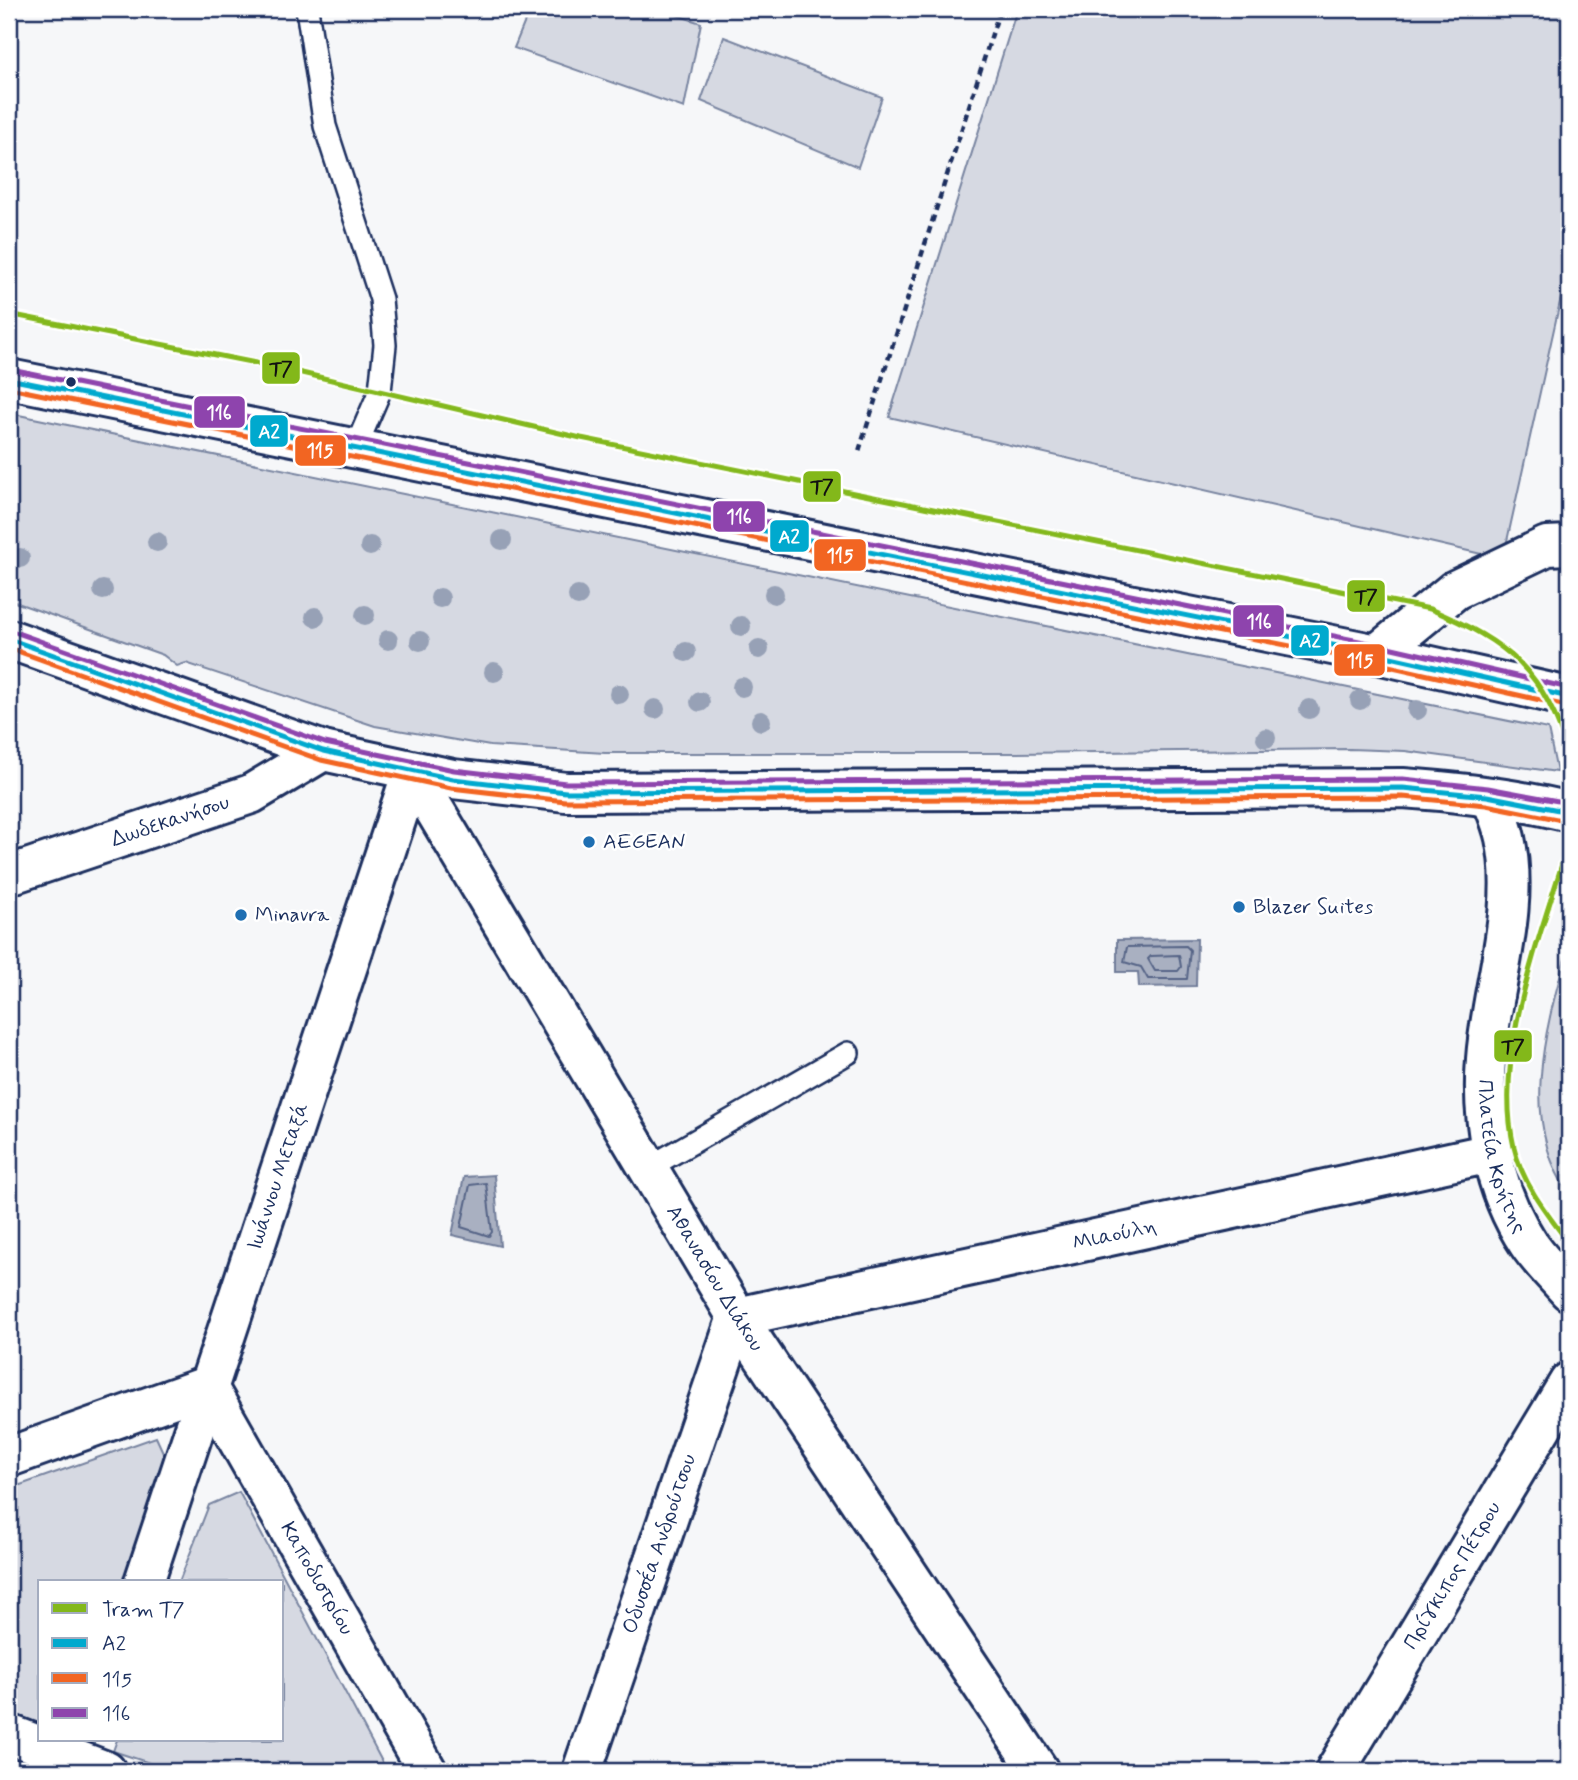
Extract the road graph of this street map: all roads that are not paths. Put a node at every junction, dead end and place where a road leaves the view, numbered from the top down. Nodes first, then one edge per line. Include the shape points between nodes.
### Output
1 (307, 9) edge
2 (9, 379) edge
3 (355, 449) junction
4 (1569, 545) edge
5 (9, 639) edge
6 (1377, 653) junction
7 (1569, 696) edge
8 (323, 751) junction
9 (412, 772) junction
10 (1492, 797) junction
11 (1569, 812) edge
12 (9, 875) edge
13 (848, 1053) dead end
14 (1491, 1153) junction
15 (648, 1168) junction
16 (1569, 1291) edge
17 (737, 1317) junction
18 (1569, 1382) edge
19 (207, 1386) junction
20 (9, 1457) edge
21 (145, 1580) edge
22 (9, 1734) edge
23 (92, 1761) edge
24 (427, 1771) edge
25 (582, 1771) edge
26 (1039, 1771) edge
27 (1335, 1771) edge

1 - 3 lane via 325,126 382,299 380,391
2 - 3 main road
3 - 6 main road
4 - 6 main road via 1547,546 1455,590
5 - 8 main road
6 - 7 main road
8 - 9 main road
8 - 12 main road, Δωδεκανήσου via 251,794
9 - 10 main road via 566,792 1403,788
9 - 15 main road, Αθανασίου Διάκου
9 - 19 main road, Ιωάννου Μεταξά
10 - 11 main road
10 - 14 main road, Πλατεία Κρήτης via 1505,838 1508,880 1506,925 1486,1058 1484,1107
13 - 15 lane
14 - 16 main road, Πλατεία Κρήτης via 1527,1242
14 - 17 main road, Μιαούλη
15 - 17 main road, Αθανασίου Διάκου
17 - 25 main road, Οδυσσέα Ανδρούτσου
17 - 26 main road, Αθανασίου Διάκου
18 - 27 main road, Πρίγκιπος Πέτρου
19 - 20 main road
19 - 21 main road, Ιωάννου Μεταξά
19 - 24 main road, Καποδιστρίου
22 - 23 main road

